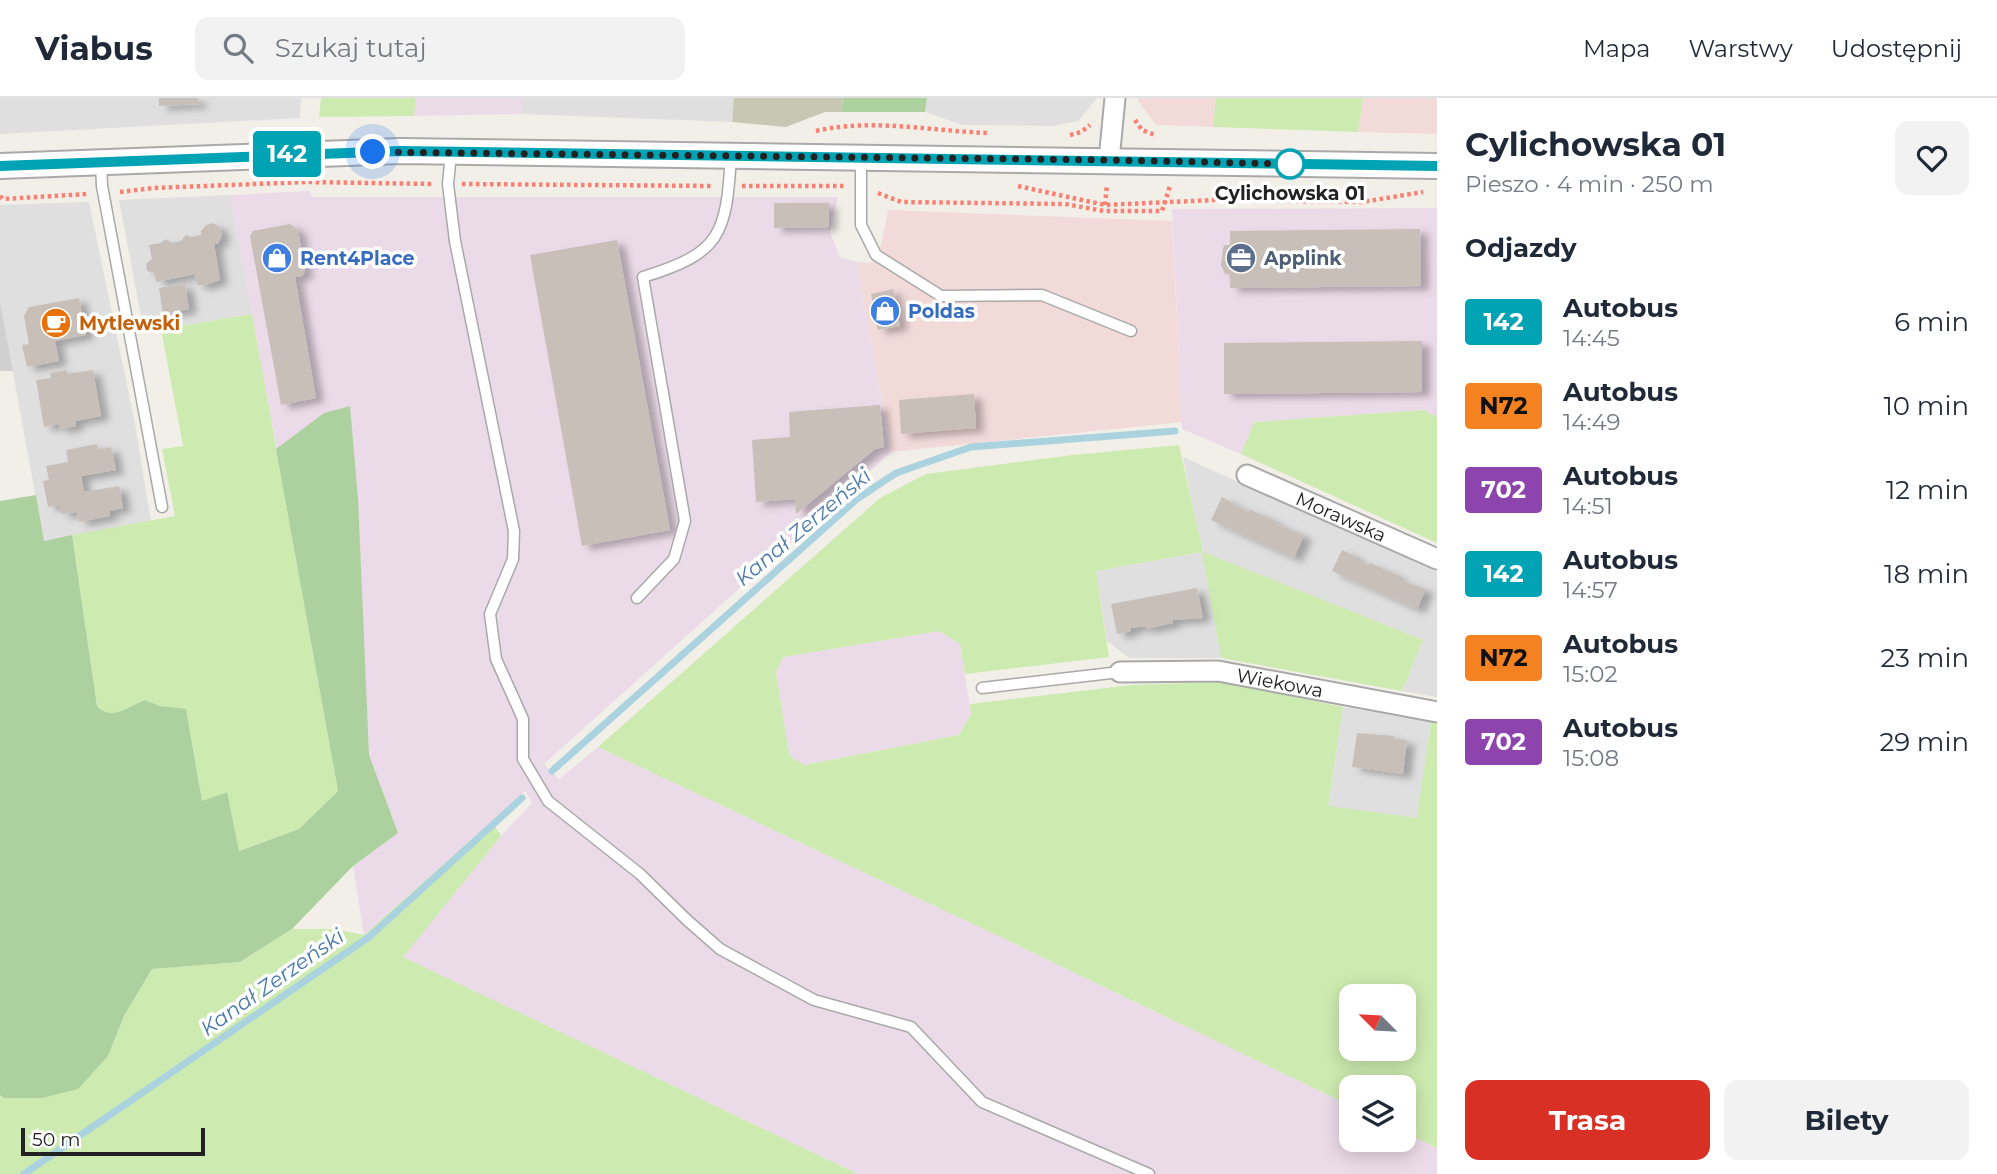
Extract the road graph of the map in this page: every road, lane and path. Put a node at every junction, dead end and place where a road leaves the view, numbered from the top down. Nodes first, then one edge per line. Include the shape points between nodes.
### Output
1 (1115, 98) edge
2 (451, 152) junction
3 (731, 156) junction
4 (862, 158) junction
5 (1109, 160) junction
6 (101, 162) junction
7 (0, 166) edge
8 (1437, 166) edge
9 (448, 184) junction
10 (730, 186) junction
11 (862, 186) junction
12 (103, 193) junction
13 (0, 196) edge
14 (1042, 204) dead end
15 (1131, 331) dead end
16 (1247, 475) dead end
17 (162, 507) dead end
18 (1437, 559) edge
19 (637, 598) dead end
20 (1120, 672) joint
21 (982, 688) dead end
22 (1437, 712) edge
23 (1149, 1174) edge

1 - 5 street
2 - 3 street
2 - 6 street
2 - 9 lane
3 - 4 street
3 - 10 lane
4 - 5 street
4 - 11 lane
5 - 8 street
6 - 7 street
6 - 12 lane
9 - 10 path
9 - 12 path via 307,182
9 - 23 lane via 455,241 514,531 513,559 490,614 496,659 523,719 523,759 548,801 640,874 720,949 814,1000 911,1027 982,1102
10 - 11 path
10 - 19 lane via 716,239 678,266 643,277 685,521 674,559
11 - 14 path via 901,202
11 - 15 lane via 862,225 876,255 941,296 1042,295
12 - 13 path
12 - 17 lane
16 - 18 street, Morawska
20 - 21 lane
20 - 22 street, Wiekowa via 1218,671

